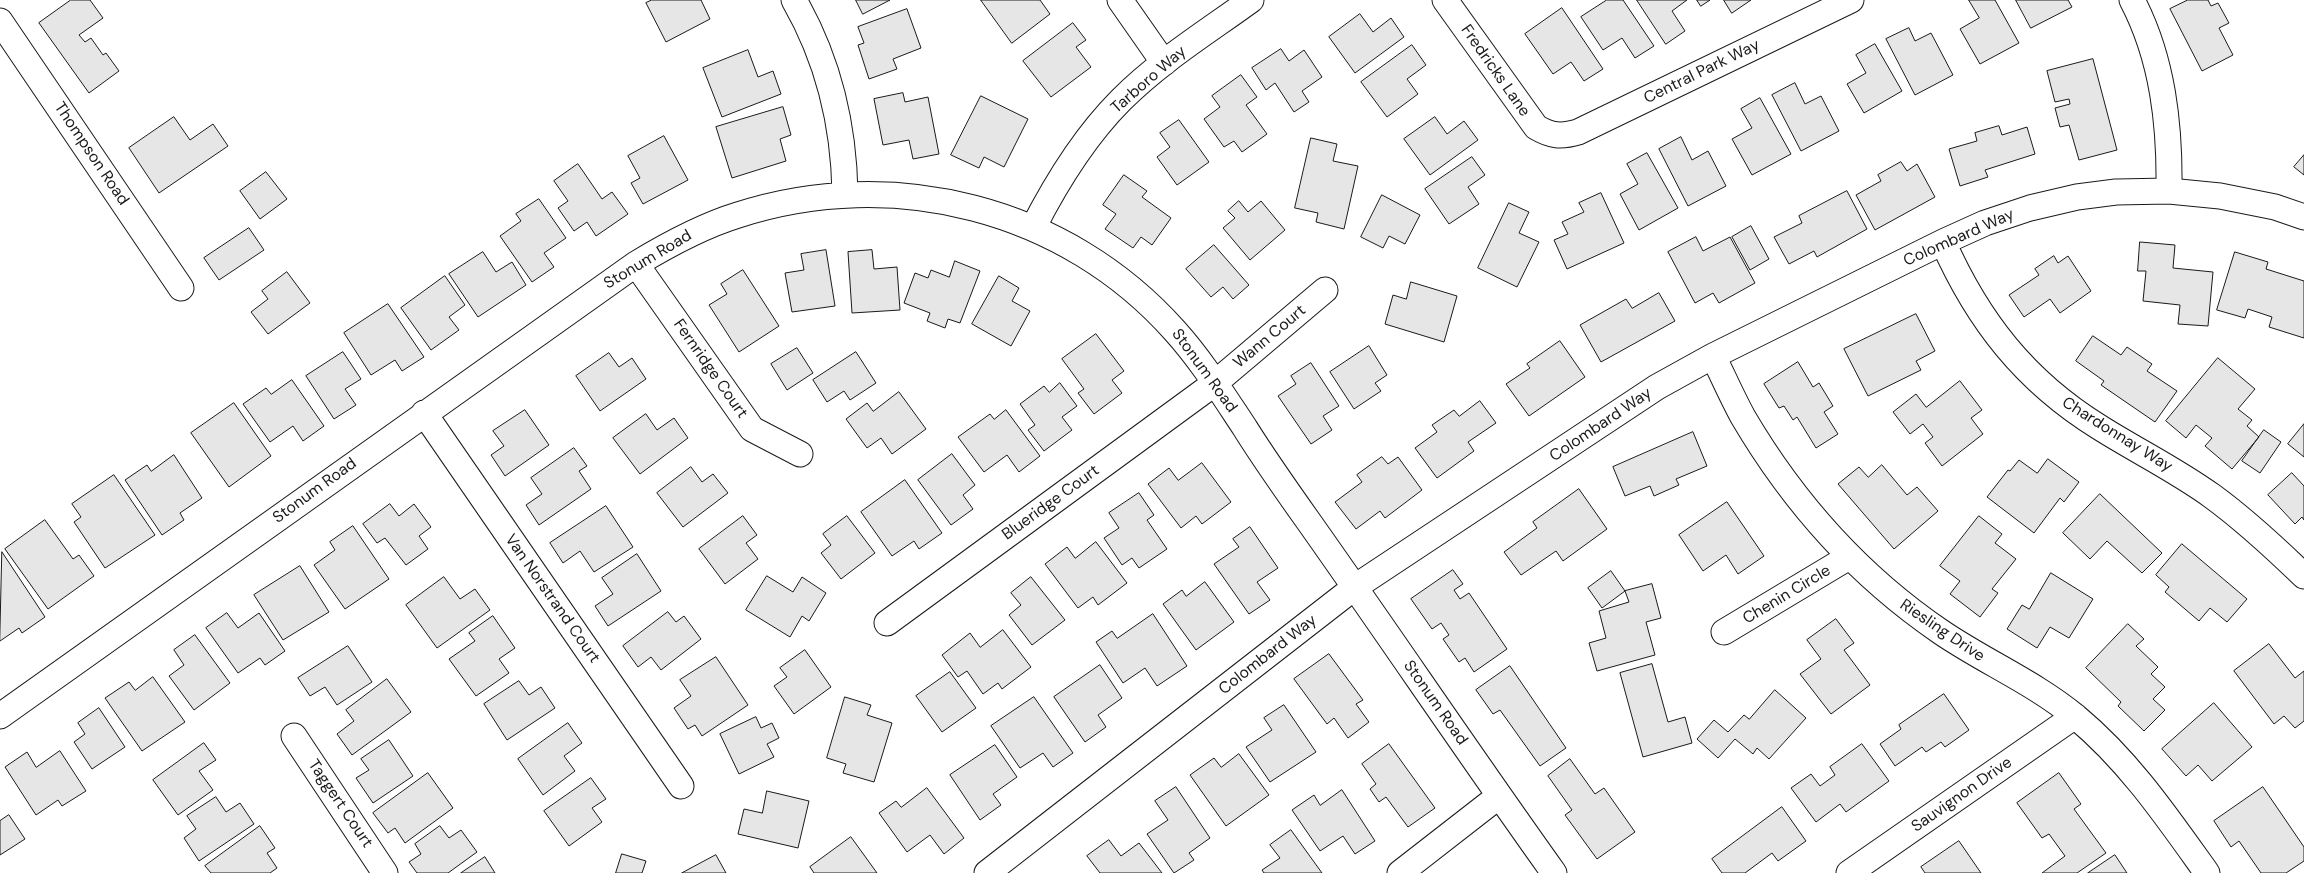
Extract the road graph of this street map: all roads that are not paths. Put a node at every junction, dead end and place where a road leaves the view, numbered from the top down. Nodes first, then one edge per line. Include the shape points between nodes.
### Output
1 (794, 0) edge
2 (1120, 0) edge
3 (1251, 0) edge
4 (1445, 0) edge
5 (1851, 0) edge
6 (2132, 0) edge
7 (0, 21) edge
8 (1164, 63) junction
9 (1551, 135) joint
10 (2169, 191) junction
11 (845, 194) junction
12 (2304, 217) edge
13 (1033, 228) junction
14 (1943, 242) junction
15 (636, 264) junction
16 (181, 288) dead end
17 (1325, 290) dead end
18 (1713, 356) junction
19 (1215, 383) junction
20 (424, 413) junction
21 (800, 454) dead end
22 (1849, 557) junction
23 (2304, 576) edge
24 (1355, 587) junction
25 (887, 623) dead end
26 (1724, 632) dead end
27 (0, 716) edge
28 (2075, 716) junction
29 (294, 736) dead end
30 (681, 786) dead end
31 (1499, 796) junction
32 (1881, 864) edge
33 (385, 873) edge
34 (987, 873) edge
35 (1400, 873) edge
36 (1554, 873) edge
37 (1849, 873) edge
38 (2206, 873) edge

1 - 11 street via 813,36 829,80 838,120
2 - 8 street
3 - 8 street, Tarboro Way
4 - 9 street, Fredricks Lane via 1536,127
5 - 9 street, Central Park Way via 1578,132 1566,136
6 - 10 street via 2151,47 2162,87 2170,151
7 - 16 street, Thompson Road
8 - 13 street, Tarboro Way via 1121,100 1087,138 1054,187
10 - 12 street, Colombard Way via 2220,196 2275,207
10 - 14 street, Colombard Way via 2116,192 2058,201 1985,223
11 - 13 street, Stonum Road via 904,195 946,201 988,211
11 - 15 street, Stonum Road via 782,203 740,214 692,232
13 - 19 street, Stonum Road via 1105,268 1144,299 1180,337
14 - 18 street, Colombard Way
14 - 23 street, Chardonnay Way via 1982,317 2010,353 2042,385 2100,428 2161,462 2213,497 2271,543
15 - 20 street, Stonum Road
15 - 21 street, Fernridge Court via 752,429
17 - 19 street, Wann Court
18 - 22 street, Riesling Drive via 1742,415 1771,462 1804,507
18 - 24 street, Colombard Way via 1657,387
19 - 24 street, Stonum Road
19 - 25 street, Blueridge Court
20 - 27 street, Stonum Road
20 - 30 street, Van Norstrand Court
22 - 26 street, Chenin Circle
22 - 28 street, Riesling Drive via 1897,600 1942,633
24 - 31 street, Stonum Road
24 - 34 street, Colombard Way
28 - 32 street, Sauvignon Drive
28 - 38 street, Riesling Drive via 2119,756 2150,792
29 - 33 street, Taggert Court
31 - 35 street
31 - 36 street, Stonum Road
32 - 37 street, Sauvignon Drive

